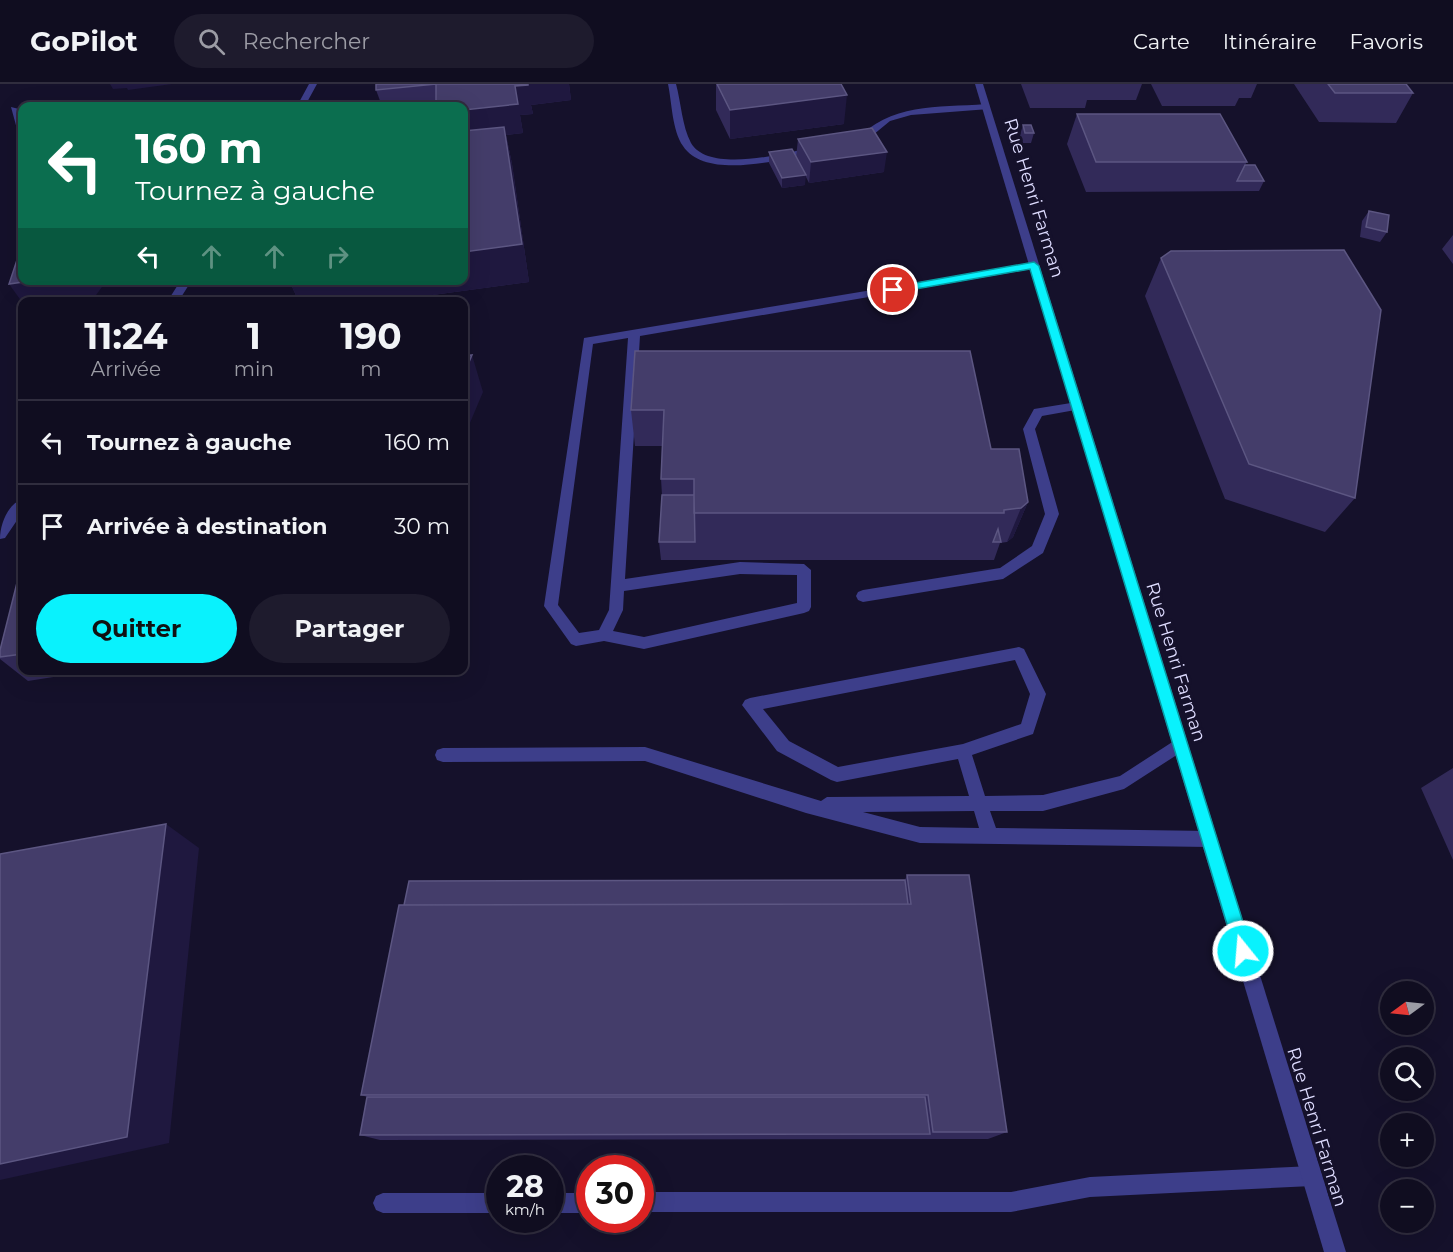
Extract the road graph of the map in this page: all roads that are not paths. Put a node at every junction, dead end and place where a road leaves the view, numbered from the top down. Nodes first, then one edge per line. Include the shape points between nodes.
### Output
1 (313, 84) edge
2 (672, 84) edge
3 (979, 84) edge
4 (303, 102) edge
5 (986, 107) junction
6 (14, 109) dead end
7 (18, 119) edge
8 (844, 146) edge
9 (832, 148) edge
10 (1034, 266) junction
11 (634, 335) junction
12 (1077, 406) junction
13 (18, 509) edge
14 (0, 534) edge
15 (618, 586) junction
16 (863, 596) dead end
17 (604, 635) junction
18 (1180, 744) junction
19 (963, 751) junction
20 (443, 755) dead end
21 (980, 803) junction
22 (806, 805) junction
23 (990, 836) junction
24 (1209, 839) junction
25 (1312, 1176) junction
26 (654, 1202) edge
27 (383, 1203) dead end
28 (486, 1203) edge
29 (1335, 1252) edge

1 - 4 street
2 - 9 street via 688,147 703,159 725,164
3 - 5 street, Rue Henri Farman
5 - 8 street via 910,112 887,119 856,144
5 - 10 street, Rue Henri Farman
6 - 7 street
10 - 11 street
10 - 12 street, Rue Henri Farman
11 - 15 street
11 - 17 street via 588,341 551,606 576,640
12 - 16 street via 1038,412 1029,429 1052,514 1038,549 1003,573
12 - 18 street, Rue Henri Farman
13 - 14 street
15 - 17 street via 616,610
15 - 17 street via 740,568 804,570 804,607 644,643
18 - 21 street via 1124,782 1043,803
18 - 24 street, Rue Henri Farman
19 - 19 street via 1027,729 1038,694 1019,653 750,705 783,746 837,775
19 - 21 street
20 - 22 street via 645,754
21 - 22 street
21 - 23 street
22 - 23 street via 920,835
23 - 24 street
24 - 25 street, Rue Henri Farman
25 - 26 street via 1090,1187 1011,1202
25 - 29 street, Rue Henri Farman
27 - 28 street

